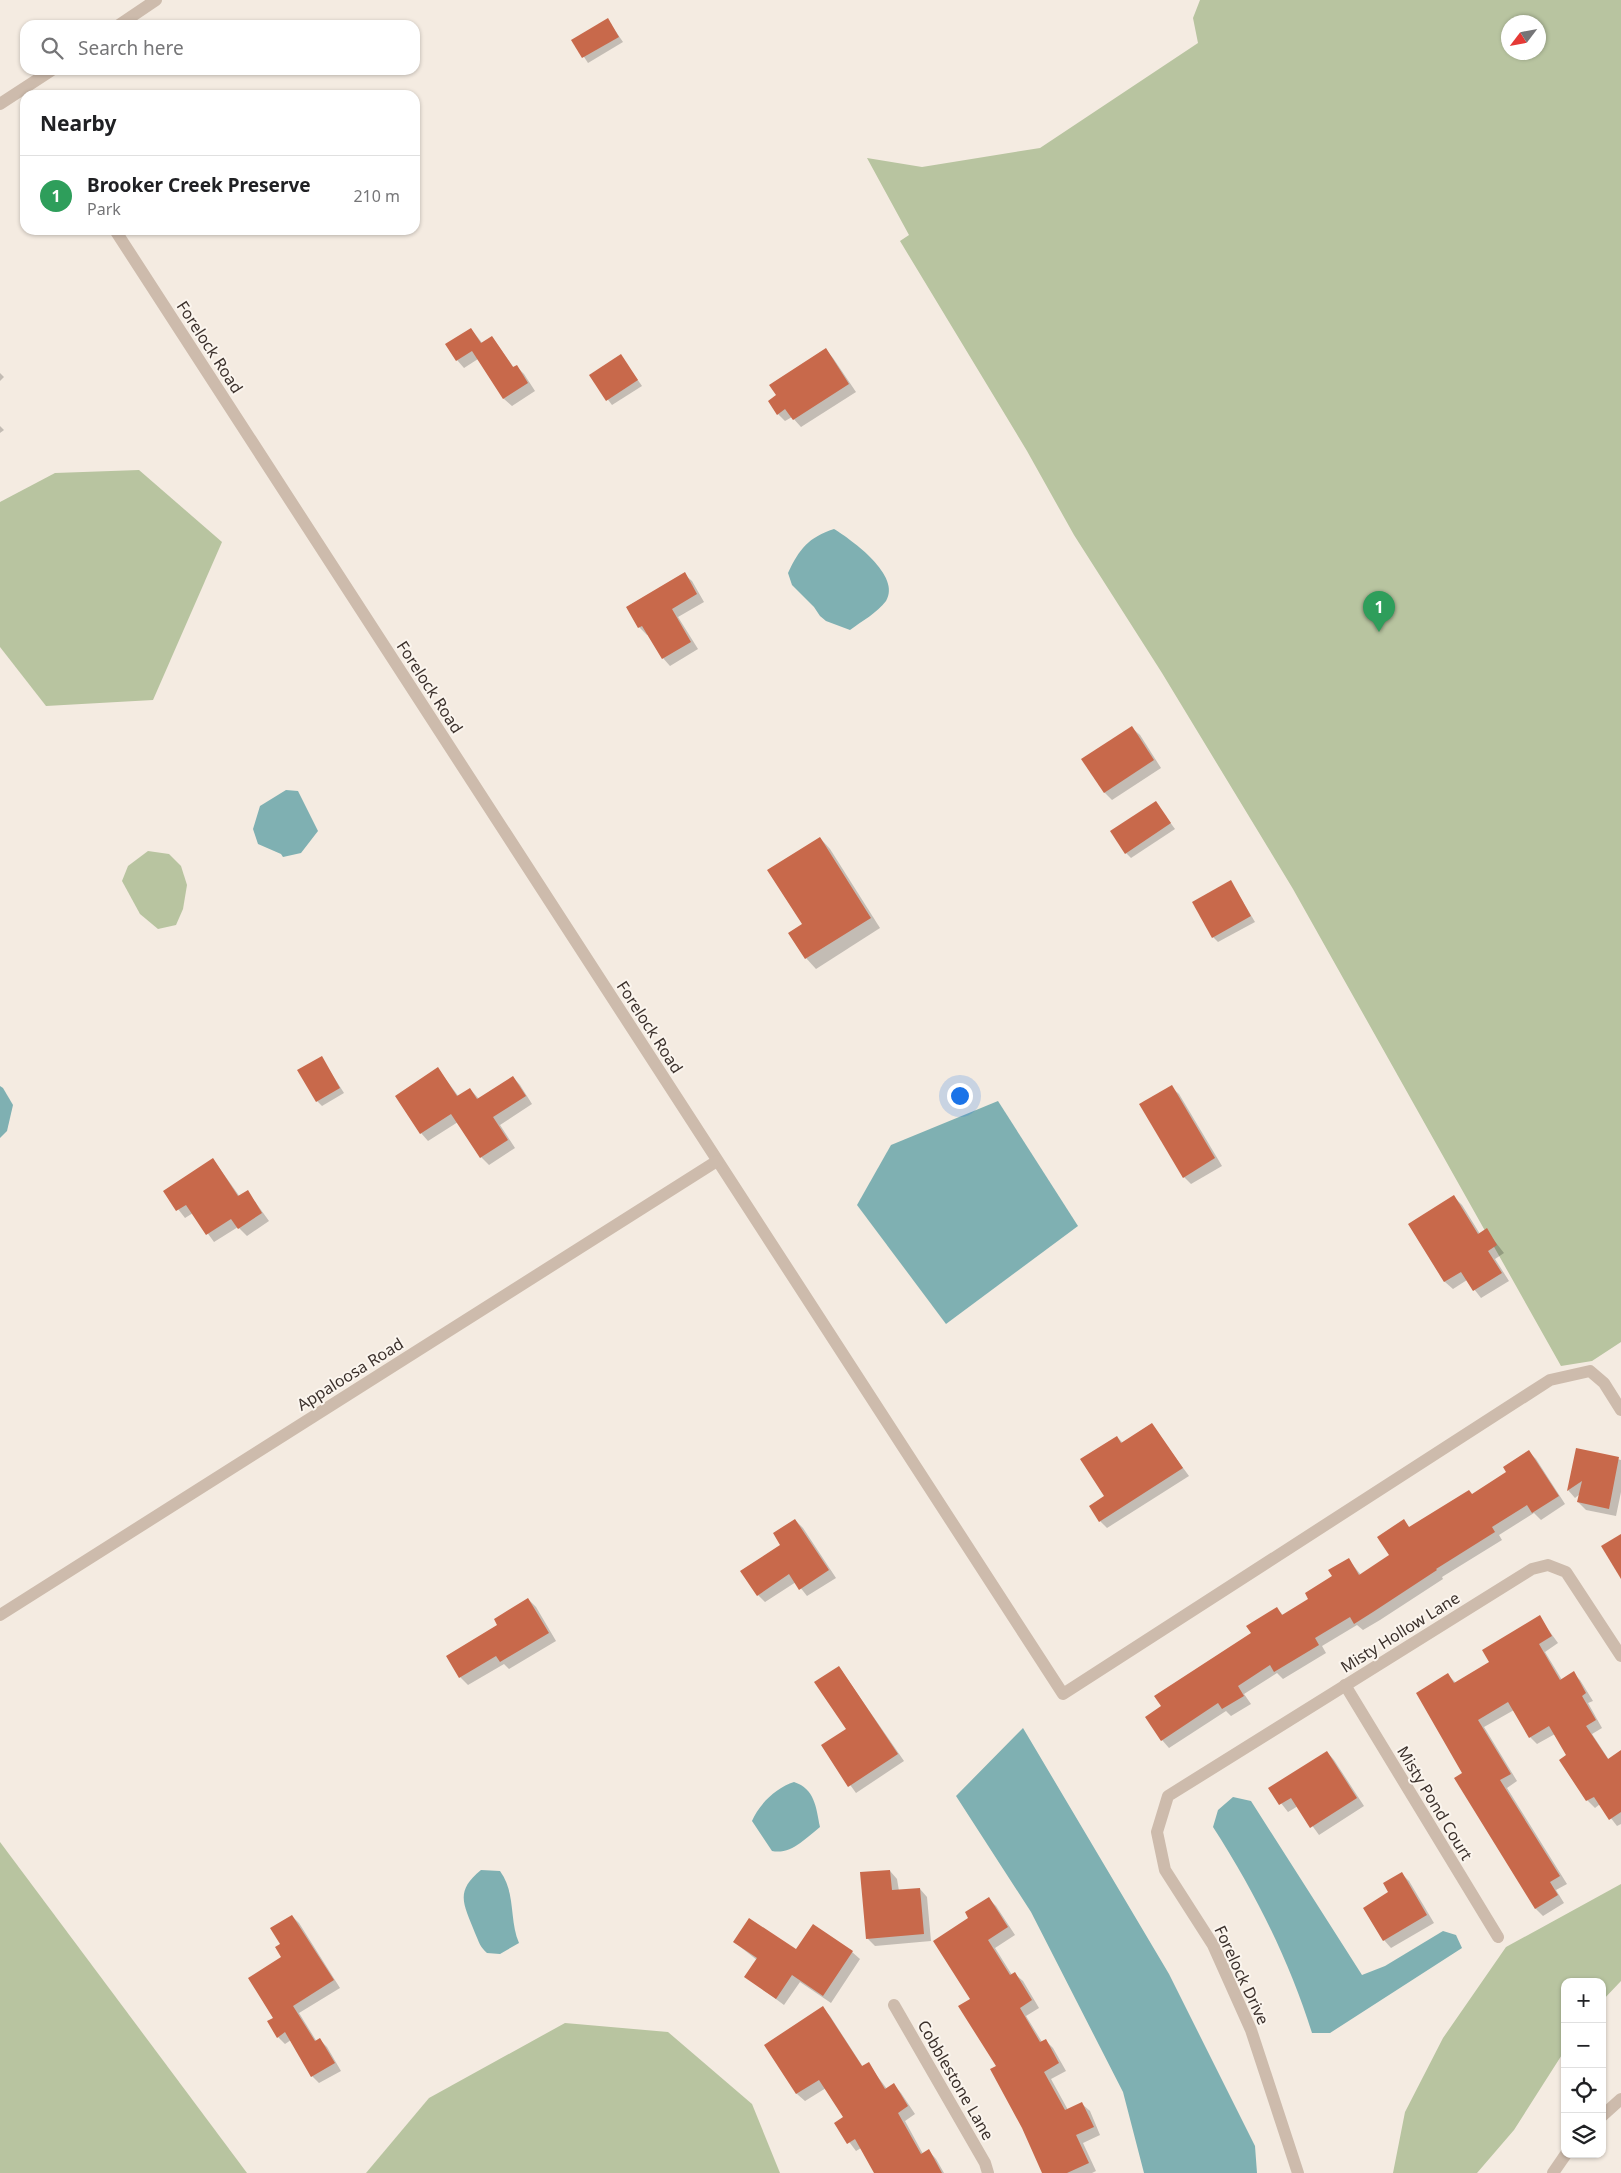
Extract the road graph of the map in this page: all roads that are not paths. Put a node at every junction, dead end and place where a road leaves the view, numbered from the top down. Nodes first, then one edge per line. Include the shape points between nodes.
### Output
1 (156, 0) edge
2 (126, 20) edge
3 (46, 75) edge
4 (27, 90) edge
5 (20, 94) edge
6 (0, 104) edge
7 (118, 235) edge
8 (717, 1162) junction
9 (1621, 1410) edge
10 (0, 1615) edge
11 (1621, 1656) edge
12 (1345, 1685) junction
13 (1168, 1796) joint
14 (1498, 1937) dead end
15 (894, 2005) dead end
16 (1621, 2099) edge
17 (1605, 2113) edge
18 (1563, 2158) edge
19 (988, 2173) edge
20 (1298, 2173) edge
21 (1553, 2173) edge

1 - 2 street
3 - 4 street
5 - 6 street
7 - 8 street, Forelock Road
8 - 9 street, Forelock Road via 1063,1694 1550,1380 1590,1371 1604,1383
8 - 10 street, Appaloosa Road
11 - 12 street, Misty Hollow Lane via 1566,1572 1548,1565 1532,1569
12 - 13 street, Misty Hollow Lane
12 - 14 street, Misty Pond Court
13 - 20 street, Forelock Drive via 1158,1832 1165,1870 1213,1945 1251,2030
15 - 19 street, Cobblestone Lane
16 - 17 street
18 - 21 street

